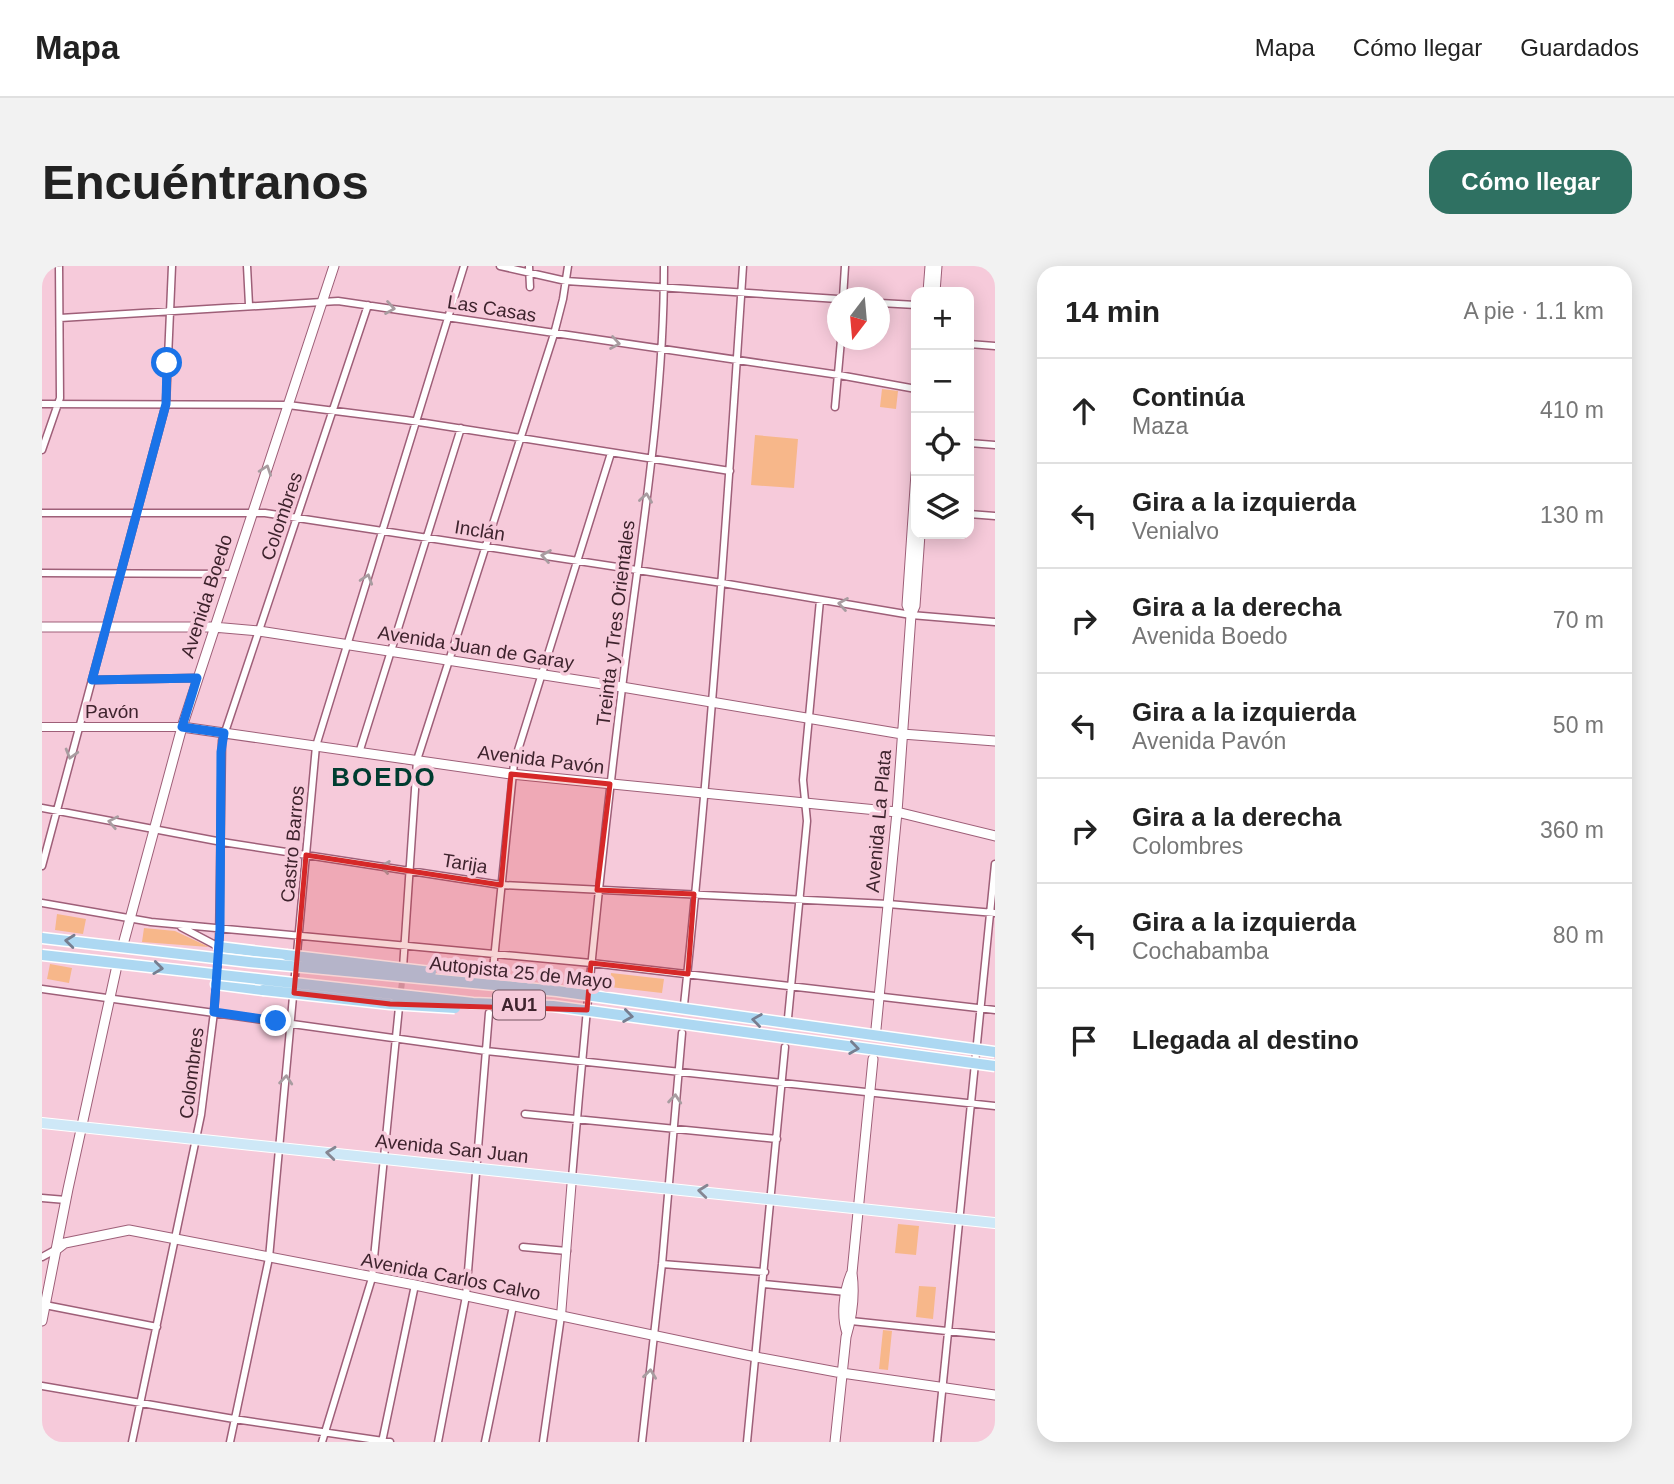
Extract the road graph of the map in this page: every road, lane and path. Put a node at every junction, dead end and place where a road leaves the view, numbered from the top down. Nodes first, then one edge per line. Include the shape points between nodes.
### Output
1 (59, 266) edge
2 (172, 266) edge
3 (247, 266) edge
4 (334, 266) edge
5 (464, 266) edge
6 (500, 266) edge
7 (568, 266) edge
8 (664, 266) edge
9 (743, 266) edge
10 (845, 266) edge
11 (930, 266) edge
12 (937, 266) edge
13 (530, 269) edge
14 (566, 281) junction
15 (844, 287) edge
16 (928, 287) edge
17 (935, 287) edge
18 (530, 288) dead end
19 (664, 288) junction
20 (741, 293) junction
21 (827, 298) edge
22 (323, 301) junction
23 (890, 304) edge
24 (248, 305) junction
25 (368, 305) junction
26 (911, 306) edge
27 (170, 310) junction
28 (450, 317) junction
29 (60, 318) junction
30 (554, 334) junction
31 (974, 344) edge
32 (995, 346) edge
33 (661, 350) junction
34 (840, 350) edge
35 (738, 361) junction
36 (839, 375) junction
37 (911, 388) edge
38 (42, 404) edge
39 (59, 404) junction
40 (166, 404) junction
41 (288, 405) junction
42 (835, 407) dead end
43 (333, 410) junction
44 (417, 422) junction
45 (461, 428) junction
46 (519, 438) junction
47 (974, 443) edge
48 (995, 445) edge
49 (42, 450) edge
50 (611, 453) junction
51 (652, 459) junction
52 (730, 471) junction
53 (42, 513) edge
54 (137, 513) junction
55 (251, 513) junction
56 (974, 514) edge
57 (995, 516) edge
58 (297, 519) junction
59 (382, 531) junction
60 (427, 538) junction
61 (913, 539) edge
62 (920, 539) edge
63 (484, 547) junction
64 (576, 561) junction
65 (636, 570) junction
66 (42, 573) edge
67 (120, 573) junction
68 (231, 574) junction
69 (722, 583) junction
70 (820, 600) junction
71 (911, 615) junction
72 (995, 621) edge
73 (42, 627) edge
74 (106, 627) junction
75 (214, 627) junction
76 (259, 631) junction
77 (346, 643) junction
78 (391, 651) junction
79 (447, 660) junction
80 (541, 674) junction
81 (197, 678) junction
82 (92, 680) junction
83 (622, 687) junction
84 (712, 702) junction
85 (808, 719) junction
86 (42, 727) edge
87 (79, 727) junction
88 (182, 727) junction
89 (224, 733) junction
90 (902, 734) junction
91 (995, 741) edge
92 (316, 746) junction
93 (359, 752) junction
94 (417, 760) junction
95 (511, 774) junction
96 (610, 784) junction
97 (705, 793) junction
98 (805, 802) junction
99 (42, 808) edge
100 (56, 811) junction
101 (897, 813) junction
102 (153, 830) junction
103 (995, 836) edge
104 (222, 842) junction
105 (306, 855) junction
106 (995, 864) edge
107 (42, 866) edge
108 (410, 870) junction
109 (501, 885) junction
110 (597, 890) junction
111 (694, 894) junction
112 (798, 900) junction
113 (42, 903) edge
114 (888, 904) junction
115 (992, 913) edge
116 (129, 919) junction
117 (175, 925) junction
118 (220, 929) junction
119 (300, 936) junction
120 (42, 938) edge
121 (124, 942) dead end
122 (405, 944) junction
123 (219, 947) junction
124 (495, 953) junction
125 (42, 955) edge
126 (591, 963) junction
127 (403, 968) tunnel mouth
128 (116, 970) dead end
129 (688, 974) junction
130 (492, 979) dead end
131 (216, 984) junction
132 (792, 987) junction
133 (527, 988) junction
134 (42, 989) edge
135 (879, 996) junction
136 (109, 998) junction
137 (473, 1003) junction
138 (684, 1005) dead end
139 (399, 1007) tunnel mouth
140 (979, 1009) junction
141 (995, 1010) edge
142 (214, 1012) junction
143 (489, 1013) dead end
144 (788, 1017) dead end
145 (291, 1024) junction
146 (876, 1029) dead end
147 (682, 1033) dead end
148 (396, 1039) junction
149 (785, 1047) dead end
150 (485, 1051) junction
151 (995, 1052) edge
152 (873, 1059) dead end
153 (582, 1063) junction
154 (995, 1066) edge
155 (678, 1073) junction
156 (781, 1083) junction
157 (869, 1093) junction
158 (971, 1103) junction
159 (995, 1106) edge
160 (525, 1114) dead end
161 (577, 1119) junction
162 (42, 1123) edge
163 (81, 1129) junction
164 (673, 1129) junction
165 (777, 1139) junction
166 (197, 1140) junction
167 (280, 1148) junction
168 (383, 1159) junction
169 (475, 1169) junction
170 (572, 1178) junction
171 (667, 1188) junction
172 (42, 1198) edge
173 (771, 1198) junction
174 (66, 1200) junction
175 (858, 1209) junction
176 (958, 1219) junction
177 (995, 1223) edge
178 (176, 1239) junction
179 (523, 1247) dead end
180 (56, 1250) junction
181 (567, 1251) junction
182 (42, 1257) edge
183 (270, 1258) junction
184 (662, 1264) junction
185 (765, 1272) junction
186 (852, 1273) junction
187 (372, 1278) junction
188 (764, 1283) junction
189 (415, 1285) junction
190 (846, 1295) junction
191 (466, 1296) junction
192 (45, 1305) junction
193 (513, 1306) junction
194 (562, 1313) junction
195 (42, 1321) edge
196 (851, 1321) junction
197 (157, 1327) junction
198 (948, 1331) junction
199 (846, 1333) junction
200 (655, 1335) junction
201 (995, 1336) edge
202 (756, 1357) junction
203 (842, 1373) junction
204 (42, 1386) edge
205 (943, 1387) junction
206 (995, 1395) edge
207 (141, 1402) junction
208 (234, 1419) junction
209 (325, 1432) junction
210 (132, 1442) edge
211 (230, 1442) edge
212 (322, 1442) edge
213 (385, 1442) edge
214 (438, 1442) edge
215 (485, 1442) edge
216 (543, 1442) edge
217 (642, 1442) edge
218 (747, 1442) edge
219 (835, 1442) edge
220 (937, 1442) edge

1 - 29 street
2 - 27 street
3 - 24 street
4 - 22 main road, Avenida Boedo
5 - 28 street, Castro Barros
6 - 13 street
7 - 14 street
8 - 19 street, Treinta y Tres Orientales
9 - 20 street
10 - 15 street
11 - 16 main road
12 - 17 main road
13 - 14 street
13 - 18 street
14 - 19 street
14 - 30 street
19 - 20 street
19 - 33 street, Treinta y Tres Orientales
20 - 21 street
20 - 35 street
22 - 24 street, Las Casas
22 - 25 street, Las Casas
22 - 41 main road, Avenida Boedo
23 - 26 street
24 - 27 street, Las Casas
25 -> 28 street, Las Casas
25 - 43 street, Colombres
27 - 29 street, Las Casas
27 - 40 street
28 - 30 street, Las Casas
28 - 44 street, Castro Barros
29 - 39 street
30 -> 33 street, Las Casas
30 - 46 street
31 - 32 street
33 - 35 street, Las Casas
33 - 51 street, Treinta y Tres Orientales
34 - 36 street
35 - 36 street, Las Casas
35 - 52 street
36 - 37 street, Las Casas
36 - 42 street
38 - 39 street
39 - 40 street
39 - 49 street
40 - 41 street
40 - 54 street
41 - 43 street
55 -> 41 main road, Avenida Boedo
43 - 44 street
43 - 58 street, Colombres
44 - 45 street
44 - 59 street, Castro Barros
45 - 46 street
45 - 60 street
46 - 50 street
46 - 63 street
47 - 48 street
50 - 51 street
50 - 64 street
51 - 52 street
65 -> 51 street, Treinta y Tres Orientales
52 - 69 street
53 - 54 street, Inclán
54 - 55 street, Inclán
54 - 67 street
55 - 58 street, Inclán
55 - 68 main road, Avenida Boedo
56 - 57 street
58 - 59 street, Inclán
58 - 76 street, Colombres
59 - 60 street, Inclán
77 -> 59 street, Castro Barros
60 - 63 street, Inclán
60 - 78 street
61 - 71 main road, Avenida La Plata via 907,605
62 - 71 main road, Avenida La Plata
64 -> 63 street, Inclán
63 - 79 street
64 - 65 street, Inclán
64 - 80 street
65 - 69 street, Inclán
65 - 83 street, Treinta y Tres Orientales
66 - 67 street
67 - 68 street
67 - 74 street
68 - 75 main road, Avenida Boedo
69 - 70 street, Inclán
69 - 84 street
71 -> 70 street, Inclán
70 - 85 street
71 - 72 street, Inclán
71 - 90 main road, Avenida La Plata
73 - 74 main road, Avenida Juan de Garay
74 - 75 main road, Avenida Juan de Garay
74 - 82 street
75 - 76 main road, Avenida Juan de Garay
75 - 81 main road, Avenida Boedo
76 - 77 main road, Avenida Juan de Garay
76 - 89 street, Colombres
77 - 78 main road, Avenida Juan de Garay
77 - 92 street, Castro Barros
78 - 79 main road, Avenida Juan de Garay
78 - 93 street
79 - 80 main road, Avenida Juan de Garay
79 - 94 street
80 - 83 main road, Avenida Juan de Garay
80 - 95 street
81 - 82 street
81 - 88 main road, Avenida Boedo
82 - 87 street
83 - 84 main road, Avenida Juan de Garay
83 - 96 street, Treinta y Tres Orientales
84 - 85 main road, Avenida Juan de Garay
84 - 97 street
85 - 90 main road, Avenida Juan de Garay
85 - 98 street
86 - 87 street, Pavón
87 - 88 street, Pavón
87 -> 100 street
88 - 89 main road, Avenida Pavón
88 - 102 main road, Avenida Boedo
89 - 92 main road, Avenida Pavón
89 - 104 street, Colombres
90 - 91 main road, Avenida Juan de Garay
90 - 101 main road, Avenida La Plata
92 - 93 main road, Avenida Pavón
92 - 105 street, Castro Barros
93 - 94 main road, Avenida Pavón
94 - 95 main road, Avenida Pavón
94 - 108 street
95 - 96 main road, Avenida Pavón
95 - 109 street
96 - 97 main road, Avenida Pavón
96 - 110 street, Treinta y Tres Orientales
97 - 98 main road, Avenida Pavón
97 - 111 street
98 - 101 main road, Avenida Pavón
98 - 112 street
99 - 100 street, Tarija
102 -> 100 street, Tarija
100 - 107 street
101 - 103 main road, Avenida Pavón
101 - 114 main road, Avenida La Plata
102 - 104 street, Tarija
102 - 116 main road, Avenida Boedo
104 - 105 street, Tarija
104 - 118 street, Colombres
108 -> 105 street, Tarija
105 - 119 street, Castro Barros
106 - 115 street
108 - 109 street, Tarija
108 - 122 street
109 - 110 street, Tarija
109 - 124 street
110 - 111 street, Tarija
110 - 126 street, Treinta y Tres Orientales
111 - 112 street, Tarija
111 - 129 street
112 - 114 street, Tarija
112 - 132 street
113 - 116 street
114 - 115 street, Tarija
114 - 135 main road, Avenida La Plata
115 - 140 street
116 - 117 street
116 - 121 main road, Avenida Boedo
117 - 118 street
117 - 123 street
118 - 119 street
118 - 123 street, Colombres
119 - 122 street
119 - 145 street, Castro Barros
133 -> 120 highway, Autopista 25 de Mayo / AU1, bridge
122 - 124 street
122 - 127 street
123 - 131 street, Colombres
123 - 133 highway, bridge via 435,972
124 - 126 street
124 - 130 street
125 -> 137 highway, Autopista 25 de Mayo / AU1, bridge
126 - 129 street
126 - 153 street, Treinta y Tres Orientales
128 - 136 main road
129 - 132 street
129 - 138 street
131 - 137 highway, bridge via 390,1004 455,1008
131 - 142 street, Colombres
132 - 135 street
132 - 144 street
151 -> 133 highway, Autopista 25 de Mayo / AU1, bridge
134 - 136 street
135 - 140 street
135 - 146 main road, Avenida La Plata
136 - 142 street
136 - 163 main road
137 -> 154 highway, Autopista 25 de Mayo / AU1, bridge via 553,1006
139 - 148 street
140 - 141 street
140 - 158 street
142 - 145 street
142 - 166 street, Colombres
143 - 150 street
145 - 148 street
167 -> 145 street, Castro Barros
147 - 155 street
148 - 150 street
148 - 168 street
149 - 156 street
150 - 153 street
150 - 169 street
152 - 157 main road
153 - 155 street
153 - 161 street, Treinta y Tres Orientales
155 - 156 street
164 -> 155 street
156 - 157 street
156 - 165 street
157 - 158 street
157 - 175 main road
158 - 159 street
158 - 176 street
160 - 161 street
161 - 164 street
161 - 170 street, Treinta y Tres Orientales
162 - 163 main road, Avenida San Juan
163 - 166 main road, Avenida San Juan
163 - 174 main road
164 - 165 street
164 - 171 street
165 - 173 street
166 - 167 main road, Avenida San Juan
166 - 178 street, Colombres
168 -> 167 main road, Avenida San Juan
167 - 183 street, Castro Barros
168 - 169 main road, Avenida San Juan
168 - 187 street
169 - 170 main road, Avenida San Juan
169 - 191 street
170 - 171 main road, Avenida San Juan
170 - 181 street, Treinta y Tres Orientales
173 -> 171 main road, Avenida San Juan
171 - 184 street
172 - 174 street
173 - 175 main road, Avenida San Juan
173 - 185 street
174 - 180 main road
175 - 176 main road, Avenida San Juan
175 - 186 main road
176 - 177 main road, Avenida San Juan
176 - 198 street
178 - 180 main road, Avenida Carlos Calvo via 122,1230 65,1243
178 - 183 main road, Avenida Carlos Calvo
178 - 197 street, Colombres
179 - 181 street
180 - 182 street
180 - 192 main road
181 - 194 street, Treinta y Tres Orientales
183 - 187 main road, Avenida Carlos Calvo
183 - 208 street, Castro Barros
184 - 185 street
184 - 200 street
185 - 188 street
186 - 190 main road
186 - 196 main road
187 - 189 main road, Avenida Carlos Calvo
187 - 209 street
188 - 190 street
188 - 202 street
189 - 191 main road, Avenida Carlos Calvo
189 - 213 street
190 - 196 main road via 847,1319
190 - 199 main road
191 - 193 main road, Avenida Carlos Calvo
191 - 214 street
192 - 195 main road
192 - 197 street
193 - 194 main road, Avenida Carlos Calvo
193 - 215 street
194 - 200 main road, Avenida Carlos Calvo
194 - 216 street, Treinta y Tres Orientales
196 - 198 street
196 - 199 main road
197 - 207 street, Colombres
198 - 201 street
198 - 205 street
199 - 203 main road
200 - 202 main road
217 -> 200 street
202 - 203 main road
202 - 218 street
203 - 205 main road
203 - 219 main road
204 - 207 street
205 - 206 main road
205 - 220 street
207 - 208 street
207 - 210 street, Colombres
208 - 209 street
208 - 211 street, Castro Barros
209 - 212 street
209 - 213 street

